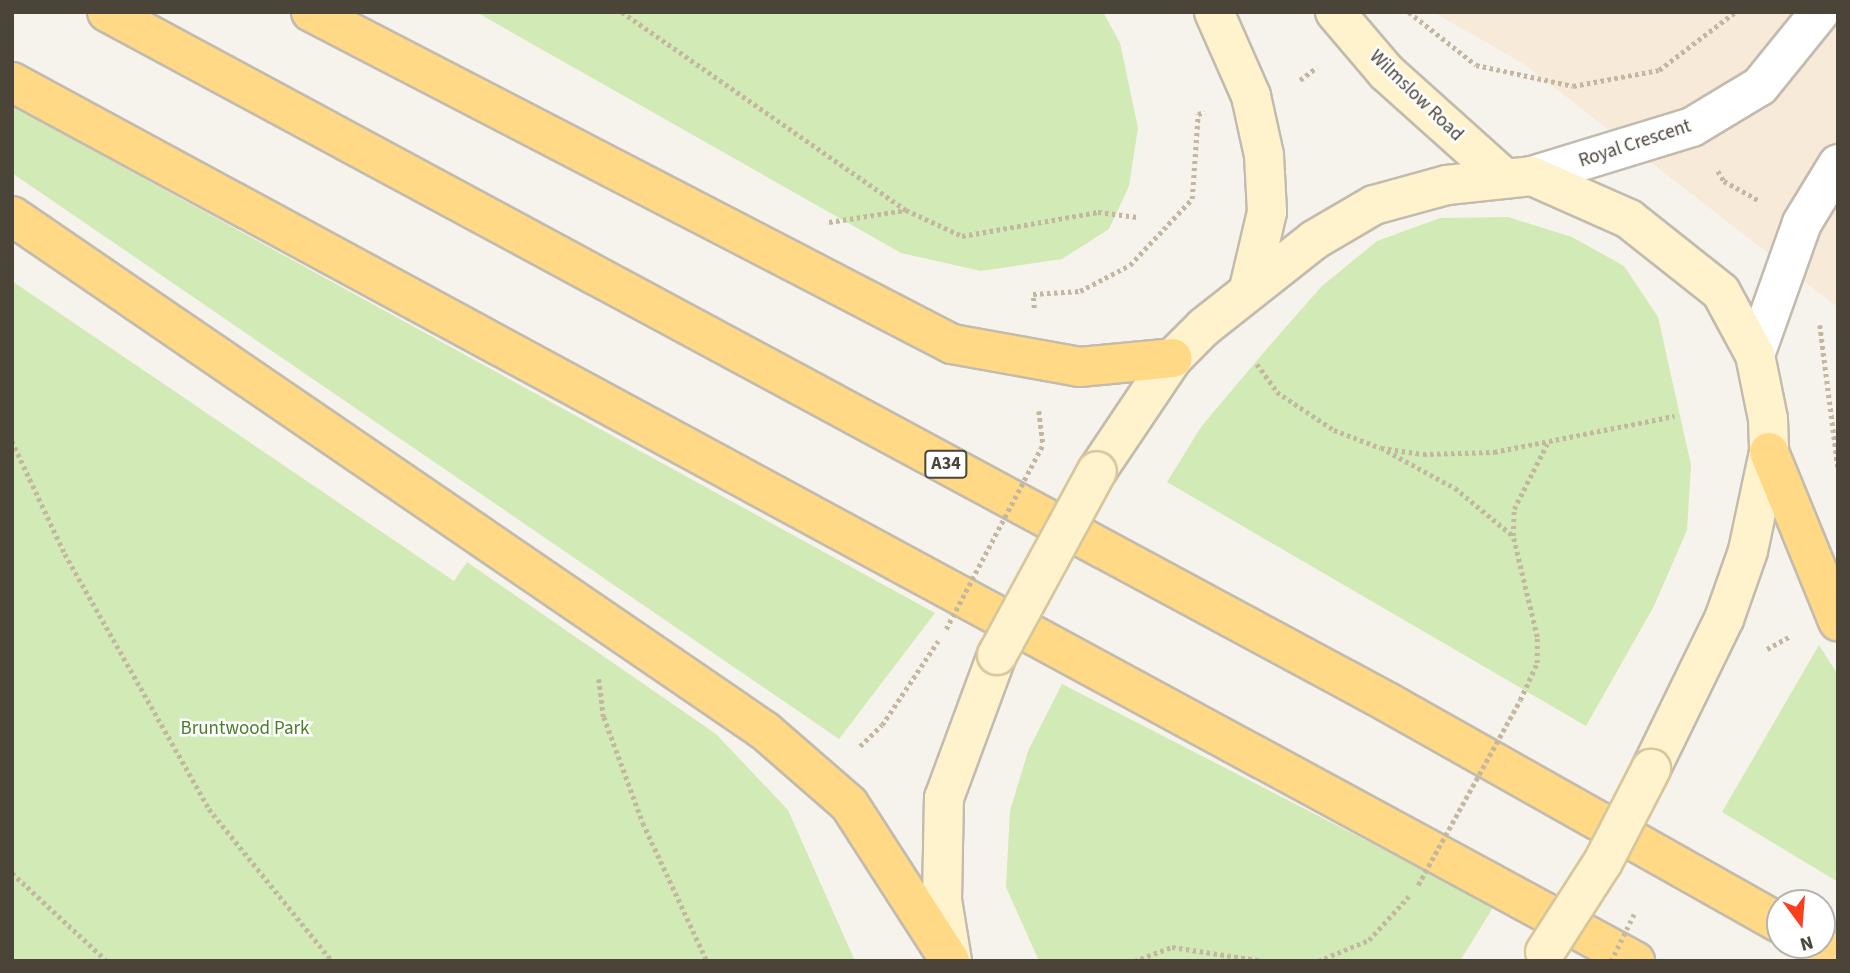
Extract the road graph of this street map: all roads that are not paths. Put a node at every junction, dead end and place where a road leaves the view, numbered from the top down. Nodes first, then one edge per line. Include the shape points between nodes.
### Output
1 (107, 12) edge
2 (312, 12) edge
3 (1214, 12) edge
4 (1335, 12) edge
5 (1820, 12) edge
6 (12, 82) edge
7 (1838, 164) edge
8 (1517, 176) junction
9 (12, 216) edge
10 (1249, 289) junction
11 (1755, 355) junction
12 (1173, 358) junction
13 (1769, 452) junction
14 (1838, 621) edge
15 (1766, 915) edge
16 (1542, 956) edge
17 (951, 961) edge
18 (1635, 961) edge

1 - 15 highway, A34 via 1389,703
2 - 12 highway via 952,344 1080,367
3 - 10 main road via 1251,96 1264,155 1267,212
4 - 8 main road, Wilmslow Road via 1386,72
5 - 8 street, Royal Crescent via 1760,86 1692,127
6 - 18 highway
7 - 11 street via 1802,223
8 - 10 main road via 1374,205
8 - 11 main road, Wilmslow Road via 1629,219 1690,262 1721,292
9 - 17 highway via 765,731 823,779 890,860
10 - 12 main road
11 - 13 main road
12 - 17 main road, bridge via 1097,471 997,655 944,798 942,900
13 - 14 highway
13 - 16 main road, bridge via 1748,551 1724,619 1651,769

